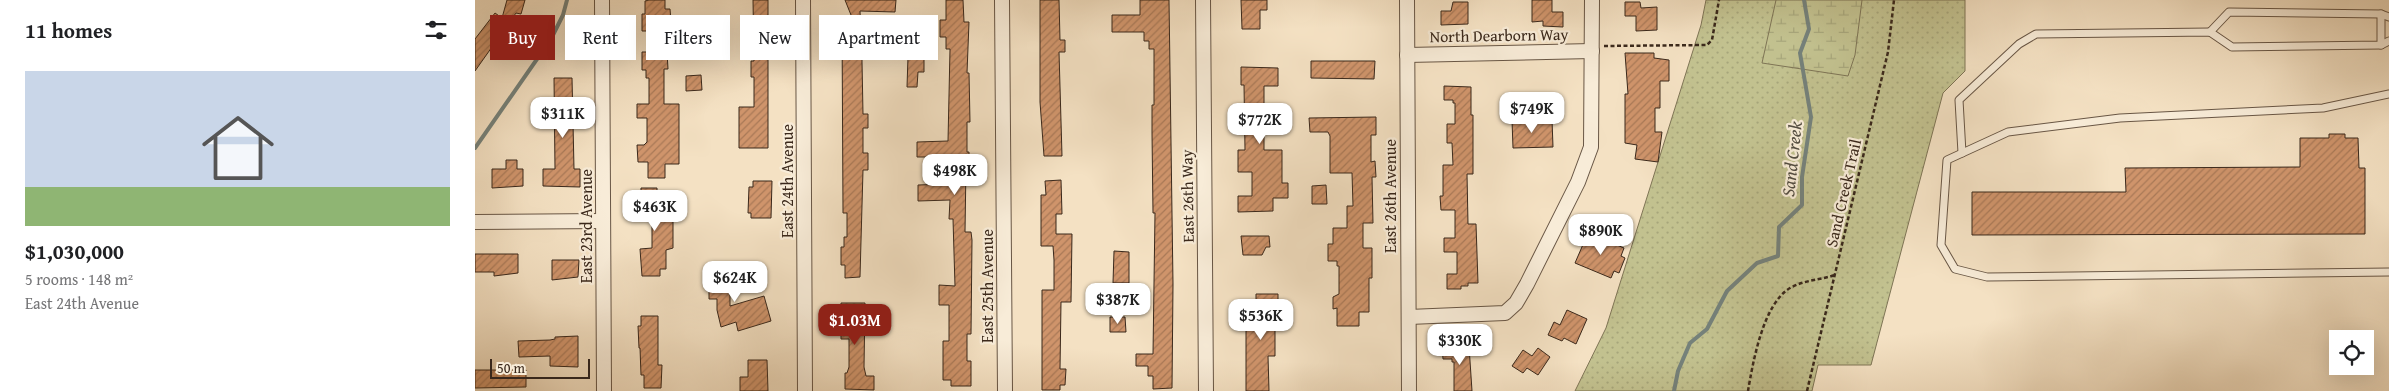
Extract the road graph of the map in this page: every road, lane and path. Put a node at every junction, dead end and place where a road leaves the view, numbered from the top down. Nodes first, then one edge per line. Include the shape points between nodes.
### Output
1 (602, 0) edge
2 (803, 0) edge
3 (1002, 0) edge
4 (1203, 0) edge
5 (1407, 0) edge
6 (1592, 0) edge
7 (1719, 0) edge
8 (1894, 0) edge
9 (2381, 14) junction
10 (2389, 17) edge
11 (2210, 32) junction
12 (2389, 41) edge
13 (1609, 46) dead end
14 (2381, 46) junction
15 (1593, 51) junction
16 (1407, 55) junction
17 (2389, 94) edge
18 (1962, 153) junction
19 (603, 221) junction
20 (475, 222) edge
21 (2389, 272) edge
22 (1835, 275) junction
23 (1409, 317) junction
24 (604, 391) edge
25 (805, 391) edge
26 (1005, 391) edge
27 (1206, 391) edge
28 (1409, 391) edge
29 (1748, 391) edge
30 (1807, 391) edge

1 - 19 street, East 23rd Avenue
2 - 25 street, East 24th Avenue
3 - 26 street, East 25th Avenue
4 - 27 street, East 26th Way
5 - 16 street, East 26th Avenue
6 - 15 street
7 - 13 path via 1712,40 1707,45
8 - 22 path, Sand Creek Trail via 1888,52
9 - 10 lane
9 - 11 lane via 2229,12
9 - 14 lane
11 - 14 lane via 2232,47
11 - 18 lane via 2035,34 2019,44 1959,100
12 - 14 lane
15 - 16 street, North Dearborn Way
15 - 23 street via 1591,147 1578,182 1516,303 1505,313
16 - 23 street, East 26th Avenue
17 - 18 lane via 2323,108 2120,118 2008,132
18 - 21 lane via 1947,160 1941,245 1955,269 1987,277
19 - 20 street
19 - 24 street, East 23rd Avenue
22 - 29 path via 1802,282 1788,289 1776,303 1760,332
22 - 30 path, Sand Creek Trail
23 - 28 street, East 26th Avenue

